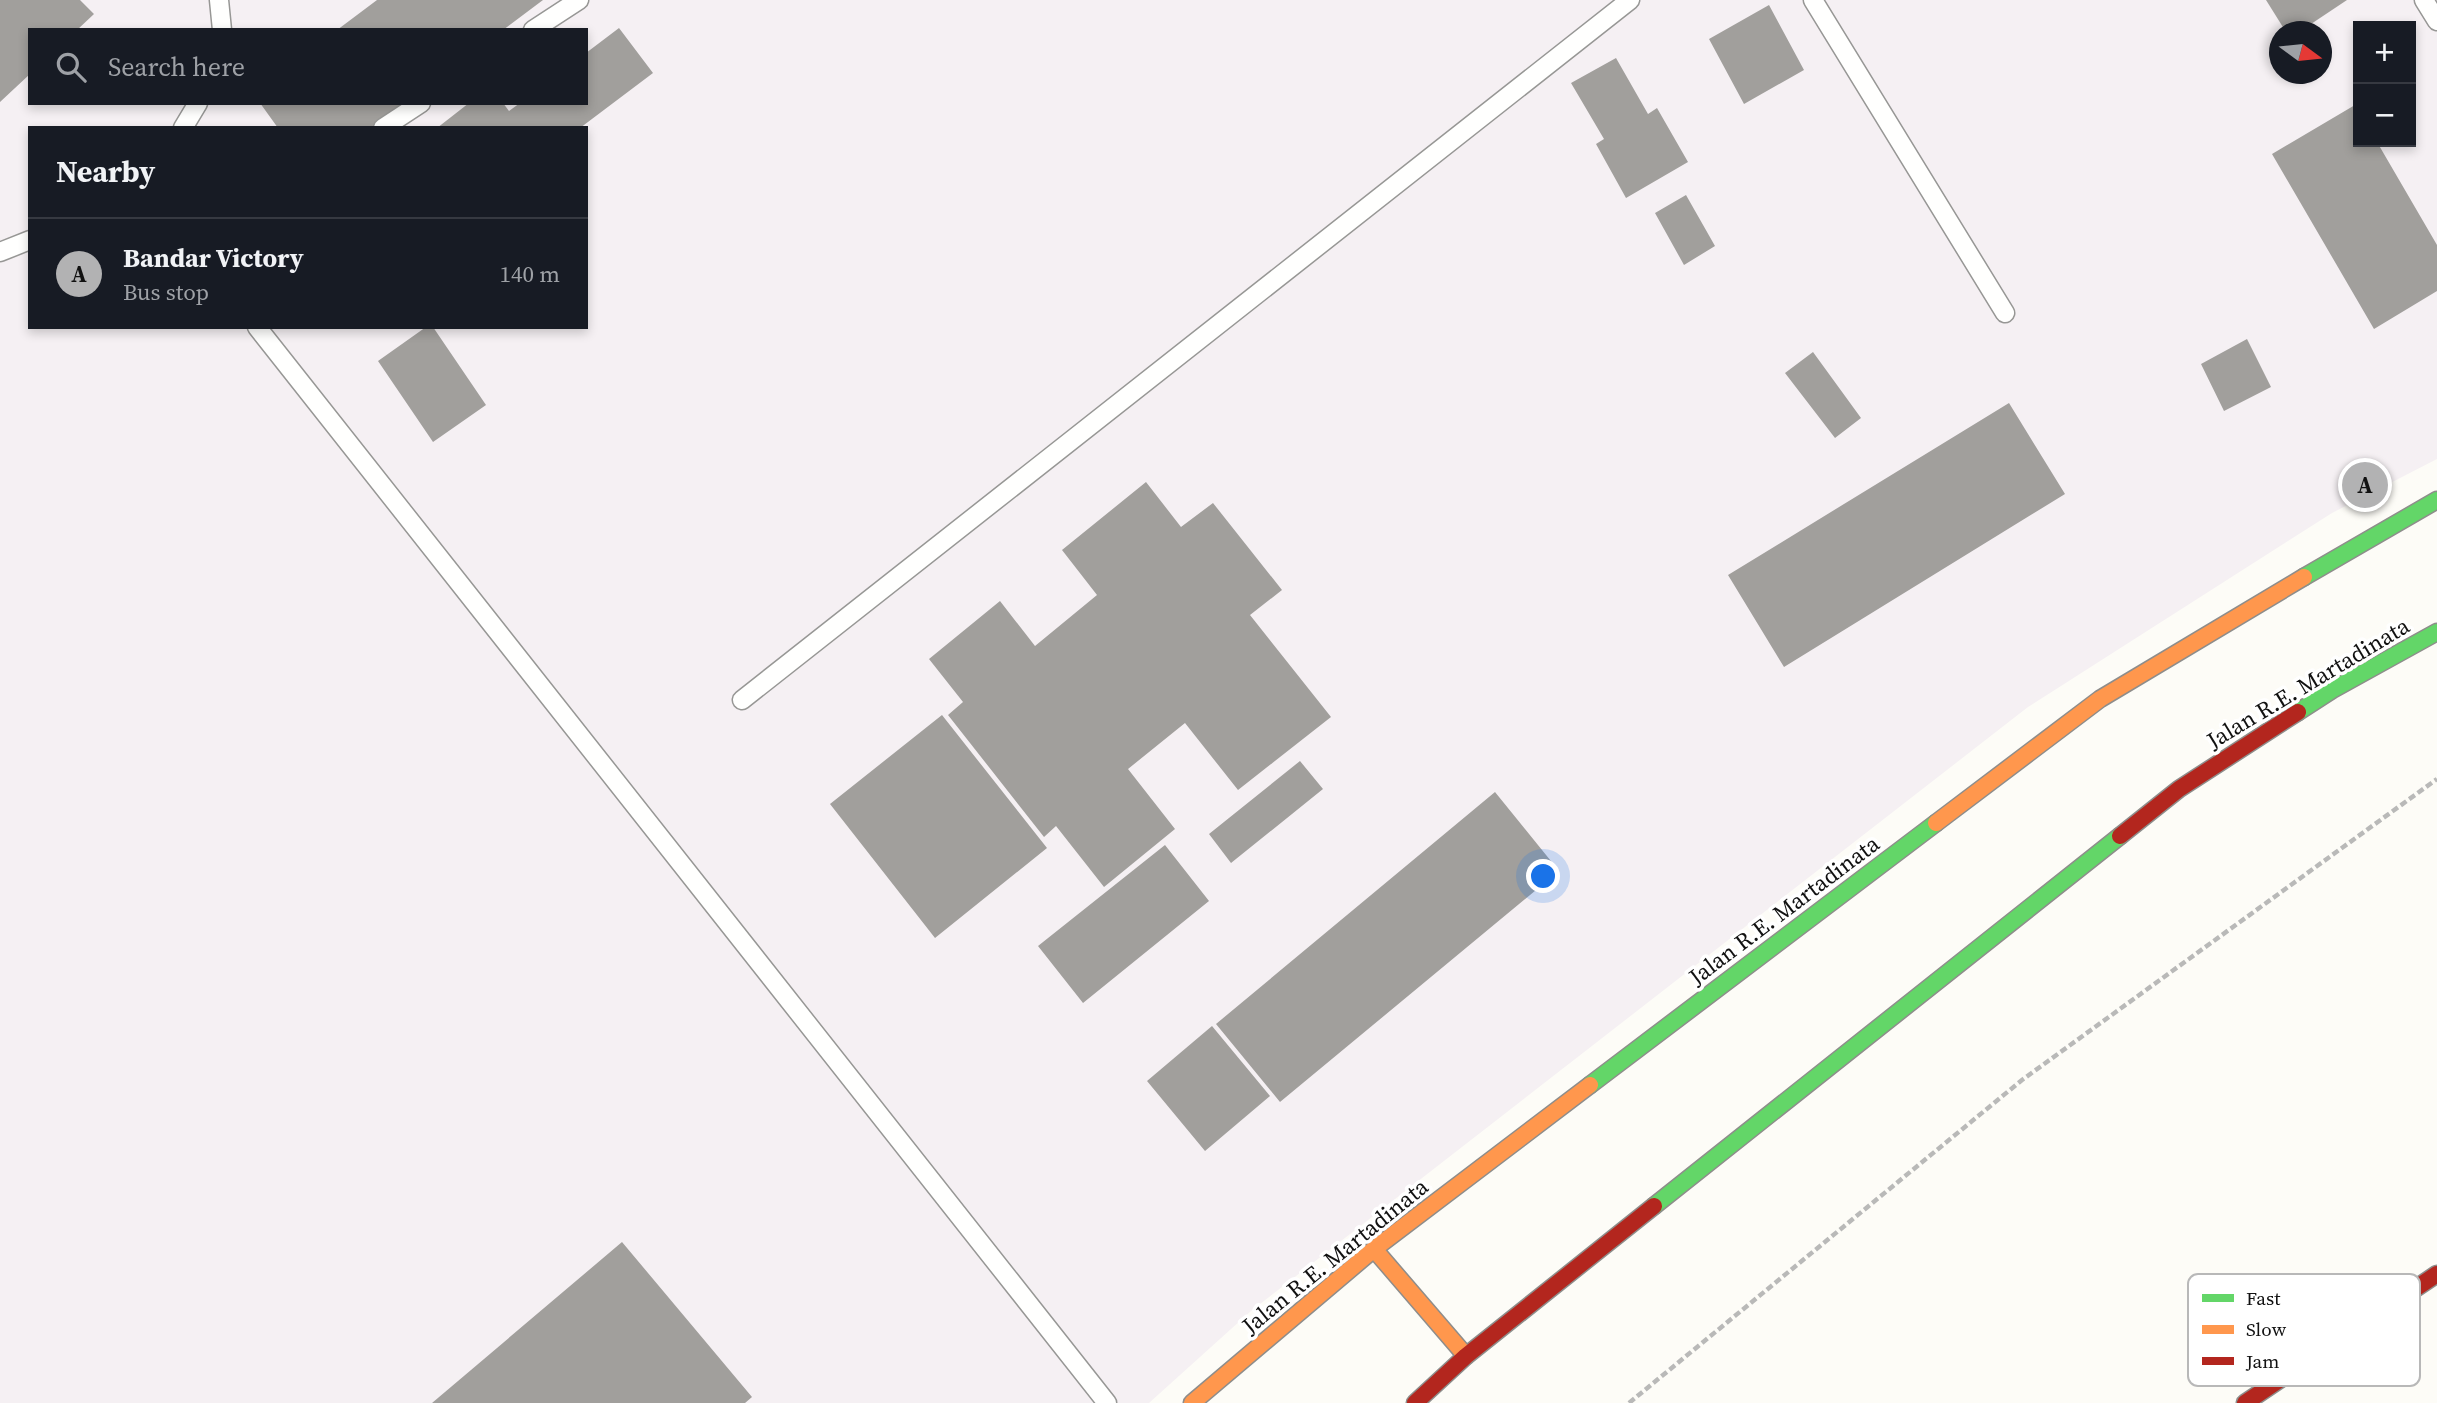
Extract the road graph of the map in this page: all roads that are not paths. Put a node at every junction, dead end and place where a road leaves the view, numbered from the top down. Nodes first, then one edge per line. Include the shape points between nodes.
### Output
1 (219, 0) edge
2 (579, 0) edge
3 (1630, 0) edge
4 (1813, 0) edge
5 (2424, 0) edge
6 (2437, 21) edge
7 (222, 28) edge
8 (536, 28) edge
9 (197, 105) edge
10 (418, 105) edge
11 (184, 126) edge
12 (386, 126) edge
13 (28, 241) edge
14 (0, 253) edge
15 (2005, 313) dead end
16 (259, 329) edge
17 (2437, 500) edge
18 (2437, 632) edge
19 (742, 700) dead end
20 (1374, 1249) junction
21 (2437, 1274) edge
22 (2420, 1285) edge
23 (1465, 1356) junction
24 (2270, 1386) edge
25 (1107, 1403) edge
26 (1192, 1403) edge
27 (1415, 1403) edge
28 (2245, 1403) edge

1 - 7 lane
2 - 8 lane
3 - 19 lane
4 - 15 lane
5 - 6 lane
9 - 11 lane
10 - 12 lane
13 - 14 lane
16 - 25 lane
17 - 20 main road, Jalan R.E. Martadinata via 2100,699
18 - 23 main road, Jalan R.E. Martadinata via 2332,690 2179,789
20 - 23 main road
20 - 26 main road, Jalan R.E. Martadinata
21 - 22 main road
23 - 27 main road, Jalan R.E. Martadinata
24 - 28 main road

